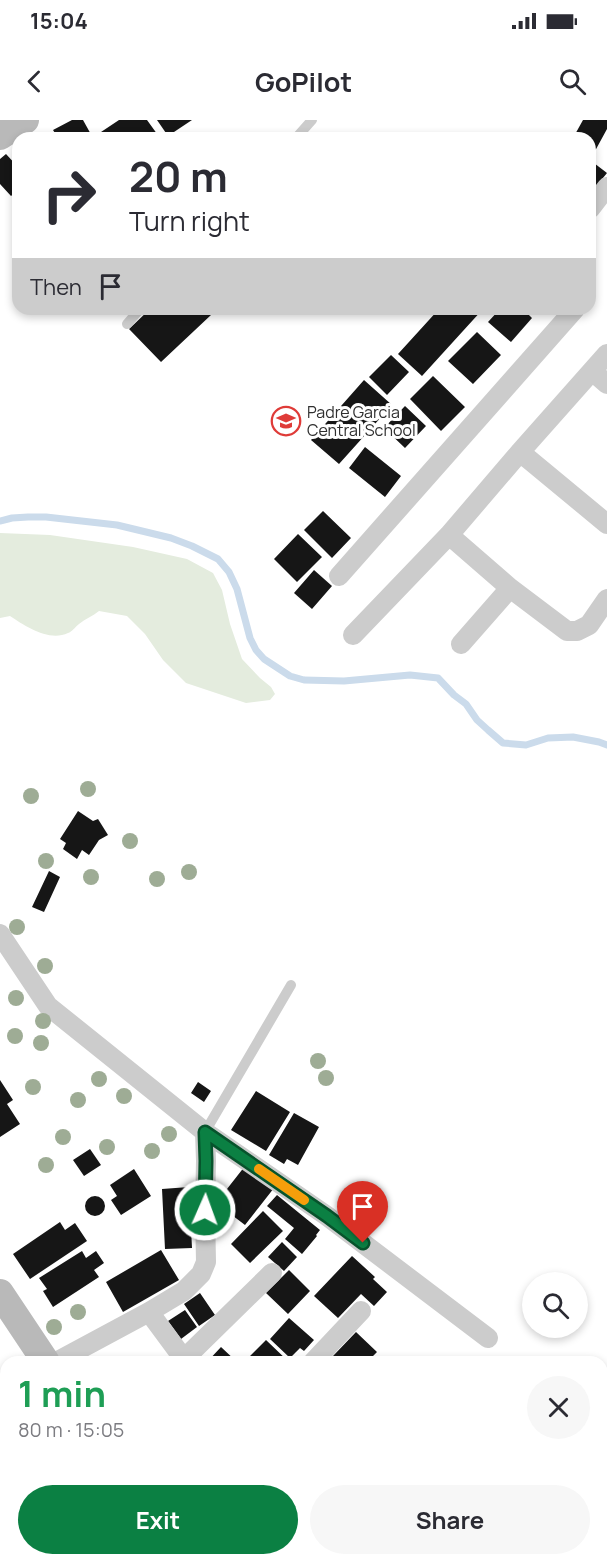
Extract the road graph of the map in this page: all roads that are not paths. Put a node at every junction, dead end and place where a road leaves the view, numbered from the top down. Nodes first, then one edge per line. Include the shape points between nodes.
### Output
1 (25, 120) edge
2 (312, 120) edge
3 (301, 132) edge
4 (0, 136) edge
5 (607, 187) edge
6 (596, 201) edge
7 (135, 315) edge
8 (569, 315) edge
9 (127, 324) dead end
10 (607, 354) edge
11 (592, 371) junction
12 (607, 384) edge
13 (519, 452) junction
14 (607, 524) edge
15 (449, 535) junction
16 (339, 576) dead end
17 (510, 588) junction
18 (607, 599) edge
19 (353, 635) dead end
20 (461, 644) dead end
21 (0, 934) edge
22 (291, 985) dead end
23 (205, 1132) junction
24 (272, 1273) dead end
25 (0, 1293) edge
26 (361, 1311) dead end
27 (149, 1312) junction
28 (488, 1338) dead end
29 (42, 1356) edge
30 (67, 1356) edge
31 (182, 1356) edge
32 (189, 1356) edge
33 (319, 1356) edge

1 - 4 street
2 - 3 lane
5 - 6 street
7 - 9 lane
8 - 16 street
10 - 11 street
11 - 12 street
11 - 13 street
13 - 14 street
13 - 15 street
15 - 17 street
15 - 19 street
17 - 18 street via 567,631 589,625
17 - 20 street
21 - 23 street via 48,1006
22 - 23 lane
23 - 27 street via 206,1262 192,1285
23 - 28 street via 327,1216
24 - 32 street
25 - 29 street
26 - 33 street
27 - 30 street
27 - 31 street

